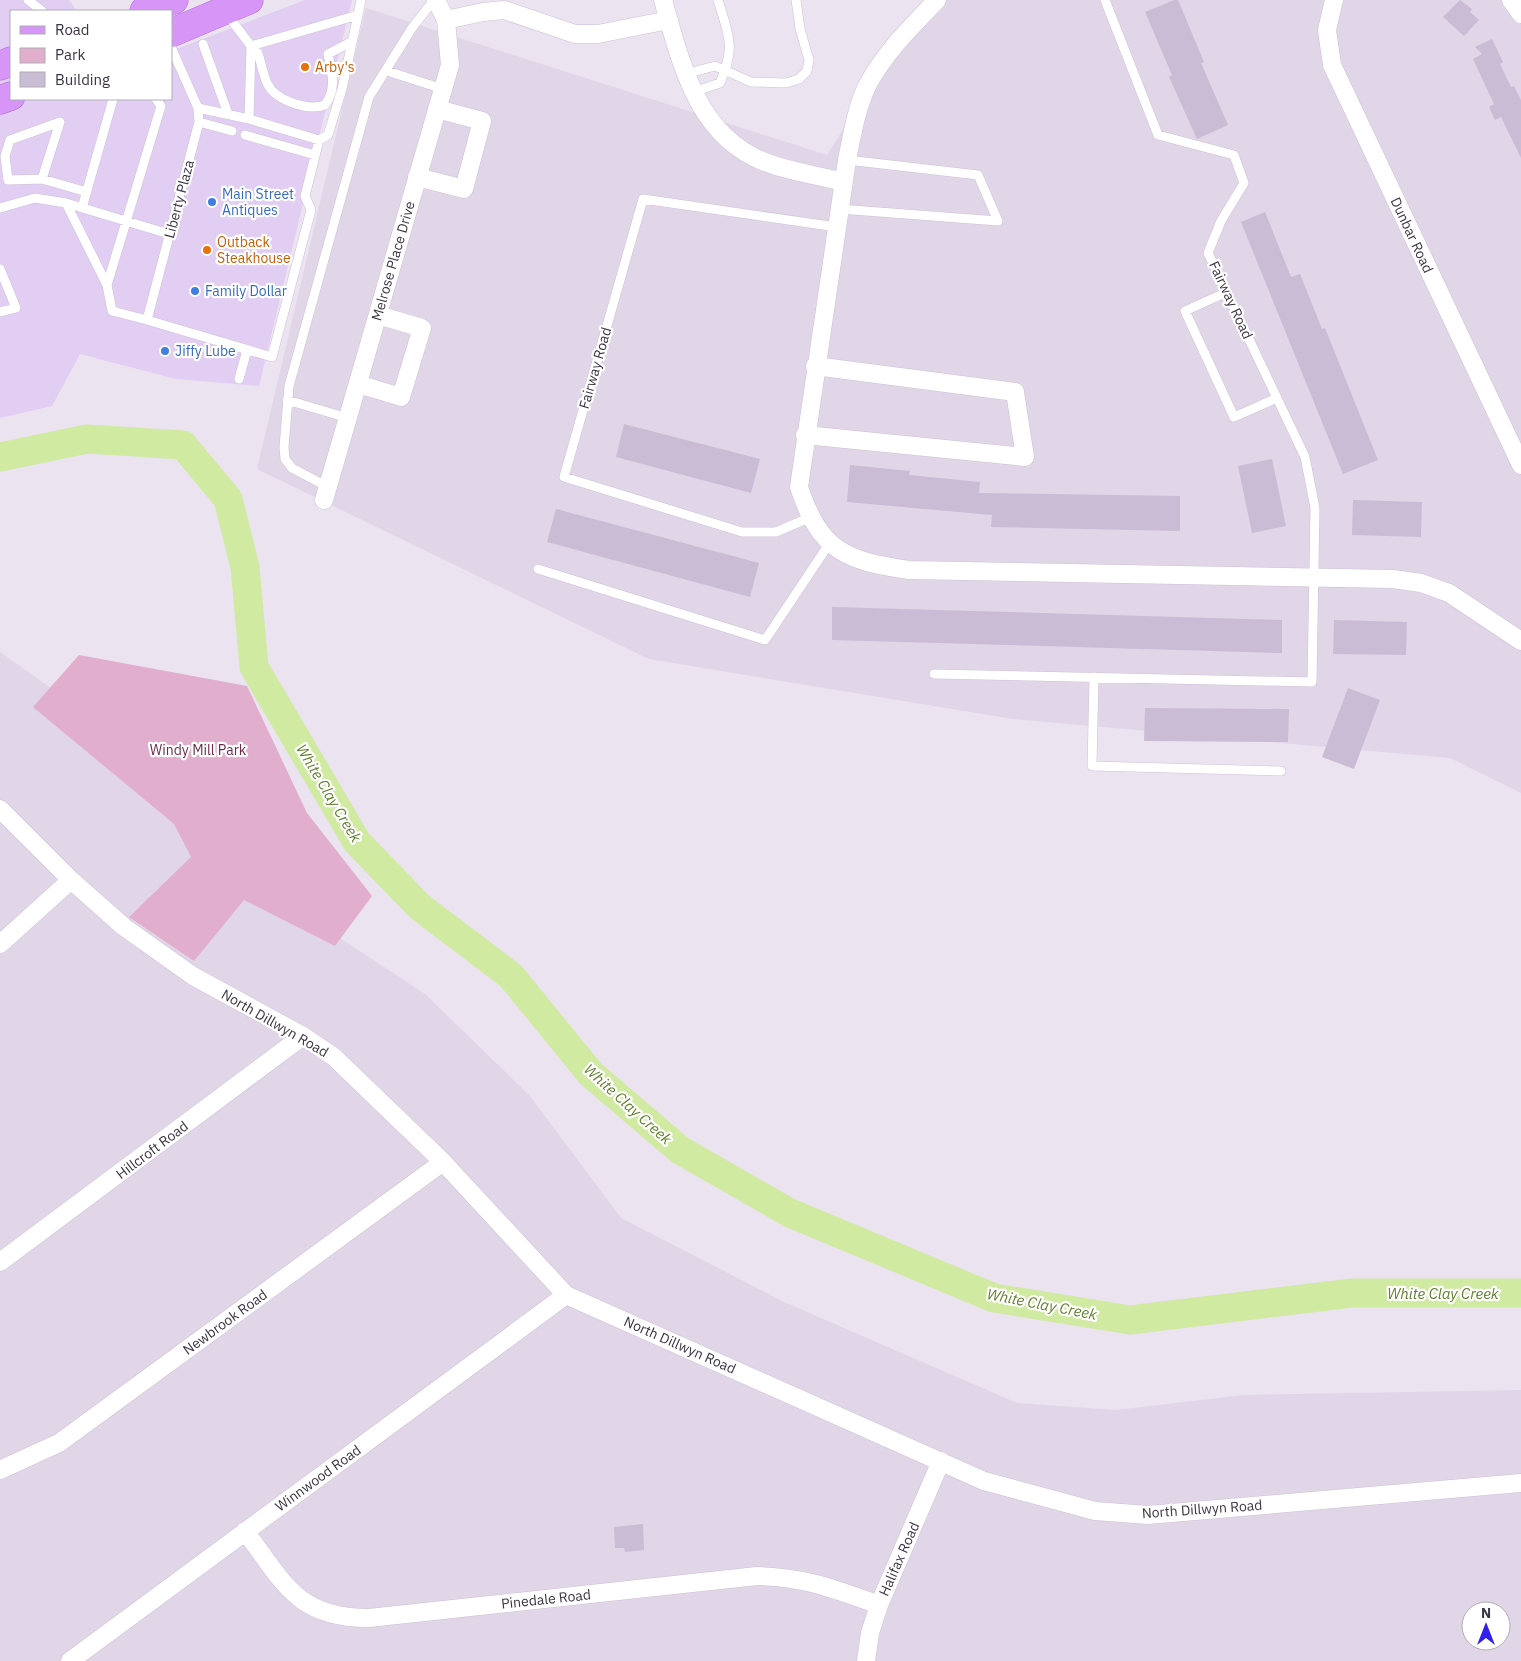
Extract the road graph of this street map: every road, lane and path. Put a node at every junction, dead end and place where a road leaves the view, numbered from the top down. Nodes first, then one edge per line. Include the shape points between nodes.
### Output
1 (28, 0) edge
2 (172, 0) edge
3 (361, 0) edge
4 (435, 0) edge
5 (663, 0) edge
6 (718, 0) edge
7 (796, 0) edge
8 (936, 0) edge
9 (1105, 0) edge
10 (1334, 0) edge
11 (1511, 0) edge
12 (236, 5) edge
13 (41, 10) edge
14 (147, 10) edge
15 (1521, 14) edge
16 (358, 15) junction
17 (446, 20) junction
18 (669, 20) junction
19 (172, 33) edge
20 (351, 42) junction
21 (203, 44) dead end
22 (172, 49) edge
23 (251, 49) junction
24 (726, 70) junction
25 (387, 71) junction
26 (685, 74) junction
27 (443, 89) junction
28 (693, 92) junction
29 (113, 100) edge
30 (157, 100) edge
31 (198, 108) junction
32 (437, 109) junction
33 (228, 114) junction
34 (249, 119) junction
35 (199, 122) junction
36 (232, 131) dead end
37 (245, 135) dead end
38 (319, 140) junction
39 (315, 154) junction
40 (847, 160) junction
41 (417, 177) junction
42 (42, 179) junction
43 (844, 182) junction
44 (87, 192) junction
45 (66, 203) junction
46 (0, 208) edge
47 (82, 208) junction
48 (839, 209) junction
49 (126, 221) junction
50 (837, 228) junction
51 (169, 234) junction
52 (0, 269) edge
53 (107, 286) junction
54 (1227, 292) junction
55 (0, 312) edge
56 (378, 315) junction
57 (147, 320) junction
58 (247, 350) junction
59 (815, 366) junction
60 (239, 379) dead end
61 (358, 384) junction
62 (1277, 398) junction
63 (287, 400) junction
64 (348, 418) junction
65 (805, 435) junction
66 (1521, 465) edge
67 (326, 494) joint
68 (811, 517) junction
69 (829, 544) junction
70 (538, 569) dead end
71 (1314, 577) junction
72 (1521, 641) edge
73 (934, 674) dead end
74 (1094, 677) junction
75 (1281, 772) dead end
76 (0, 809) edge
77 (71, 880) junction
78 (0, 944) edge
79 (303, 1036) junction
80 (443, 1162) junction
81 (0, 1262) edge
82 (566, 1295) junction
83 (941, 1461) junction
84 (0, 1470) edge
85 (1521, 1482) edge
86 (245, 1531) junction
87 (879, 1605) junction
88 (70, 1661) edge
89 (866, 1661) edge

1 - 13 lane
2 - 14 main road
3 - 16 lane
4 - 17 street, Melrose Place Drive
4 - 25 lane via 412,28
5 - 18 street
6 - 24 lane via 730,43
7 - 24 lane via 809,60 807,71 799,79 786,83 751,82
8 - 40 street via 884,58 866,87 855,119
9 - 54 lane, Fairway Road via 1158,135 1234,155 1244,183 1220,222 1208,253
10 - 66 street, Dunbar Road via 1327,30 1332,65
11 - 15 street
12 - 19 main road
12 - 23 lane
16 - 20 lane
16 - 23 lane
17 - 18 street via 504,10 575,34 598,34
17 - 27 street, Melrose Place Drive via 450,65
18 - 26 street
20 - 23 lane via 328,54 333,89 325,106 318,108 305,107 273,91 267,83 258,53
20 - 38 lane via 342,89 328,135
21 - 33 lane
22 - 31 lane, Liberty Plaza
23 - 34 lane
24 - 26 lane via 714,66
24 - 28 lane via 720,83
25 - 27 lane
25 - 63 lane via 369,96
26 - 28 street
27 - 32 street, Melrose Place Drive
28 - 43 street via 720,134 740,150 766,162
29 - 44 lane
30 - 49 lane via 161,106
31 - 33 lane
31 - 35 lane, Liberty Plaza
32 - 41 street, Melrose Place Drive
32 - 41 street via 482,121 464,190
33 - 34 lane
34 - 38 lane
35 - 36 lane
35 - 51 lane, Liberty Plaza
37 - 39 lane
38 - 39 lane
39 - 58 lane via 305,196 311,210 272,357
40 - 43 street
40 - 48 lane via 978,175 998,222
41 - 56 street, Melrose Place Drive
42 - 42 lane via 54,141 60,122 10,140 5,156 8,180
42 - 44 lane
43 - 48 street
44 - 47 lane
45 - 46 lane via 35,198
45 - 47 lane
45 - 53 lane
47 - 49 lane
48 - 50 street
49 - 51 lane
49 - 53 lane
50 - 59 street
50 - 68 lane, Fairway Road via 643,199 564,477 742,532 776,532
51 - 57 lane, Liberty Plaza
52 - 55 lane via 16,308
53 - 57 lane via 112,311
54 - 62 lane, Fairway Road
54 - 62 lane via 1185,311 1234,418
56 - 61 street, Melrose Place Drive
56 - 61 street via 422,328 401,397
57 - 58 lane
58 - 60 lane
59 - 65 street
59 - 65 street via 1015,392 1025,457
61 - 64 street, Melrose Place Drive
62 - 71 lane, Fairway Road via 1305,457 1315,508
63 - 64 lane
63 - 67 lane via 285,459
64 - 67 street, Melrose Place Drive
65 - 68 street via 799,487
68 - 69 street
69 - 70 lane via 765,640
69 - 71 street via 848,557 909,570
71 - 72 street via 1421,583 1449,593
71 - 74 lane, Fairway Road via 1312,682
73 - 74 lane
74 - 75 lane via 1092,766
76 - 77 street, North Dillwyn Road
77 - 78 street
77 - 79 street, North Dillwyn Road via 124,926 192,976
79 - 80 street, North Dillwyn Road via 334,1057
79 - 81 street, Hillcroft Road
80 - 82 street, North Dillwyn Road
80 - 84 street, Newbrook Road via 59,1443
82 - 83 street, North Dillwyn Road
82 - 86 street, Winnwood Road
83 - 85 street, North Dillwyn Road via 984,1481 1095,1511 1148,1515
83 - 87 street, Halifax Road
86 - 87 street, Pinedale Road via 283,1583 300,1599 315,1609 349,1618 757,1576 784,1576 809,1581
86 - 88 street, Winnwood Road
87 - 89 street, Halifax Road

